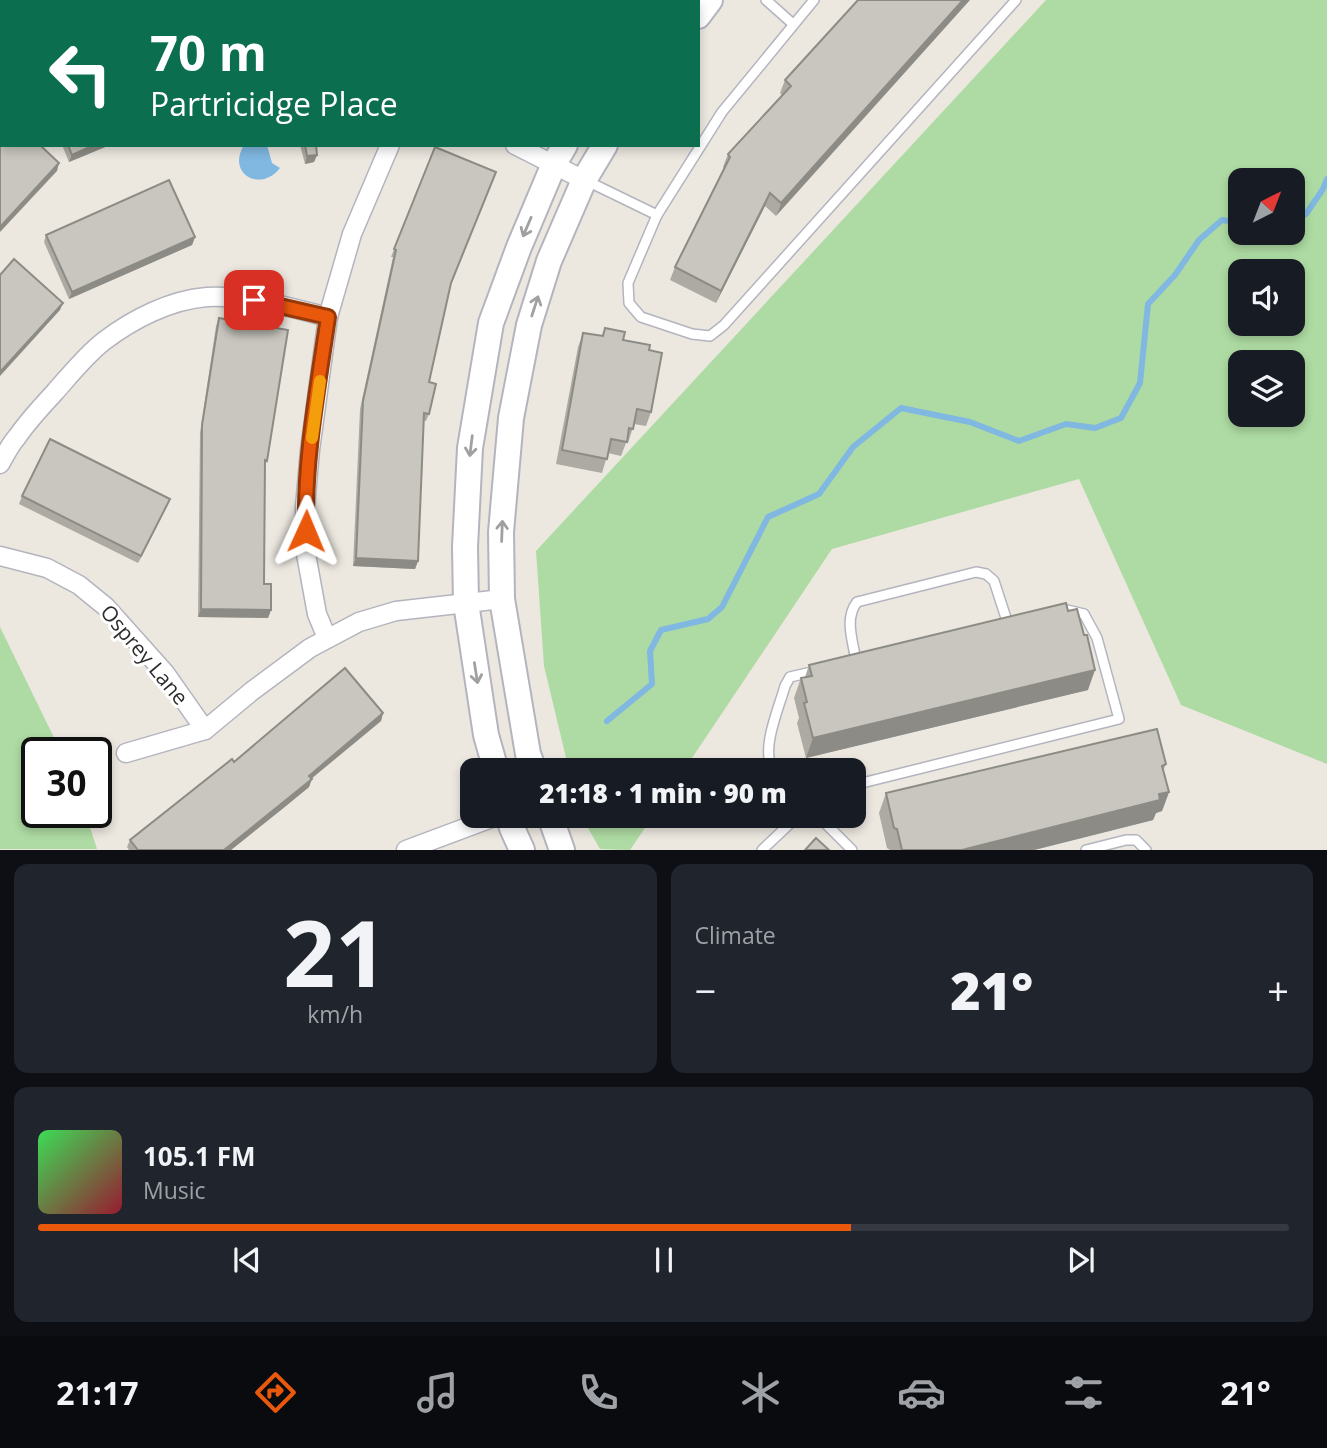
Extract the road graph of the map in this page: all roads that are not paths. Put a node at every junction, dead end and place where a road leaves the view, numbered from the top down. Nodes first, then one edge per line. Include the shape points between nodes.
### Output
1 (766, 0) edge
2 (814, 0) edge
3 (1016, 0) edge
4 (793, 24) junction
5 (700, 146) edge
6 (389, 147) edge
7 (524, 147) edge
8 (604, 147) edge
9 (700, 147) edge
10 (559, 155) edge
11 (584, 180) junction
12 (657, 215) junction
13 (328, 317) junction
14 (0, 464) edge
15 (0, 556) edge
16 (502, 599) junction
17 (466, 603) junction
18 (1044, 616) edge
19 (1020, 621) edge
20 (1008, 624) junction
21 (995, 627) edge
22 (327, 638) junction
23 (843, 664) edge
24 (830, 667) edge
25 (205, 730) junction
26 (126, 753) dead end
27 (493, 758) edge
28 (530, 758) edge
29 (768, 758) edge
30 (866, 782) edge
31 (464, 828) edge
32 (512, 828) edge
33 (554, 828) edge
34 (784, 828) edge
35 (830, 828) edge
36 (406, 849) edge
37 (522, 849) edge
38 (562, 849) edge
39 (762, 849) edge
40 (852, 849) edge
41 (1086, 849) edge
42 (1146, 849) edge

1 - 4 lane
2 - 4 lane
3 - 12 lane via 710,336 641,317 629,303 628,283
4 - 5 lane via 722,111
6 - 13 street via 352,234
7 - 10 street
8 - 11 street
9 - 12 lane
10 - 11 street
10 -> 17 street via 491,323 470,448
11 - 12 lane
16 -> 11 street via 501,532 510,430 529,325 549,261
13 - 14 street via 238,298 205,298 158,309 102,343 74,370 22,430
13 - 22 street via 305,507 306,554 317,614
15 - 25 street, Osprey Lane via 47,568 106,607 165,673
16 - 17 street
16 - 28 street
17 - 22 street via 397,611
17 -> 27 street
18 - 30 lane via 1067,610 1084,614 1097,638 1119,719
19 - 20 lane
20 - 21 lane
20 - 23 lane via 994,581 976,572 857,602 849,619 860,660
22 - 25 street
24 - 29 lane via 790,677 767,749
25 - 26 street
31 - 36 street
32 - 37 street
33 - 38 street
34 - 39 lane
35 - 40 lane
41 - 42 lane via 1126,840 1136,840

